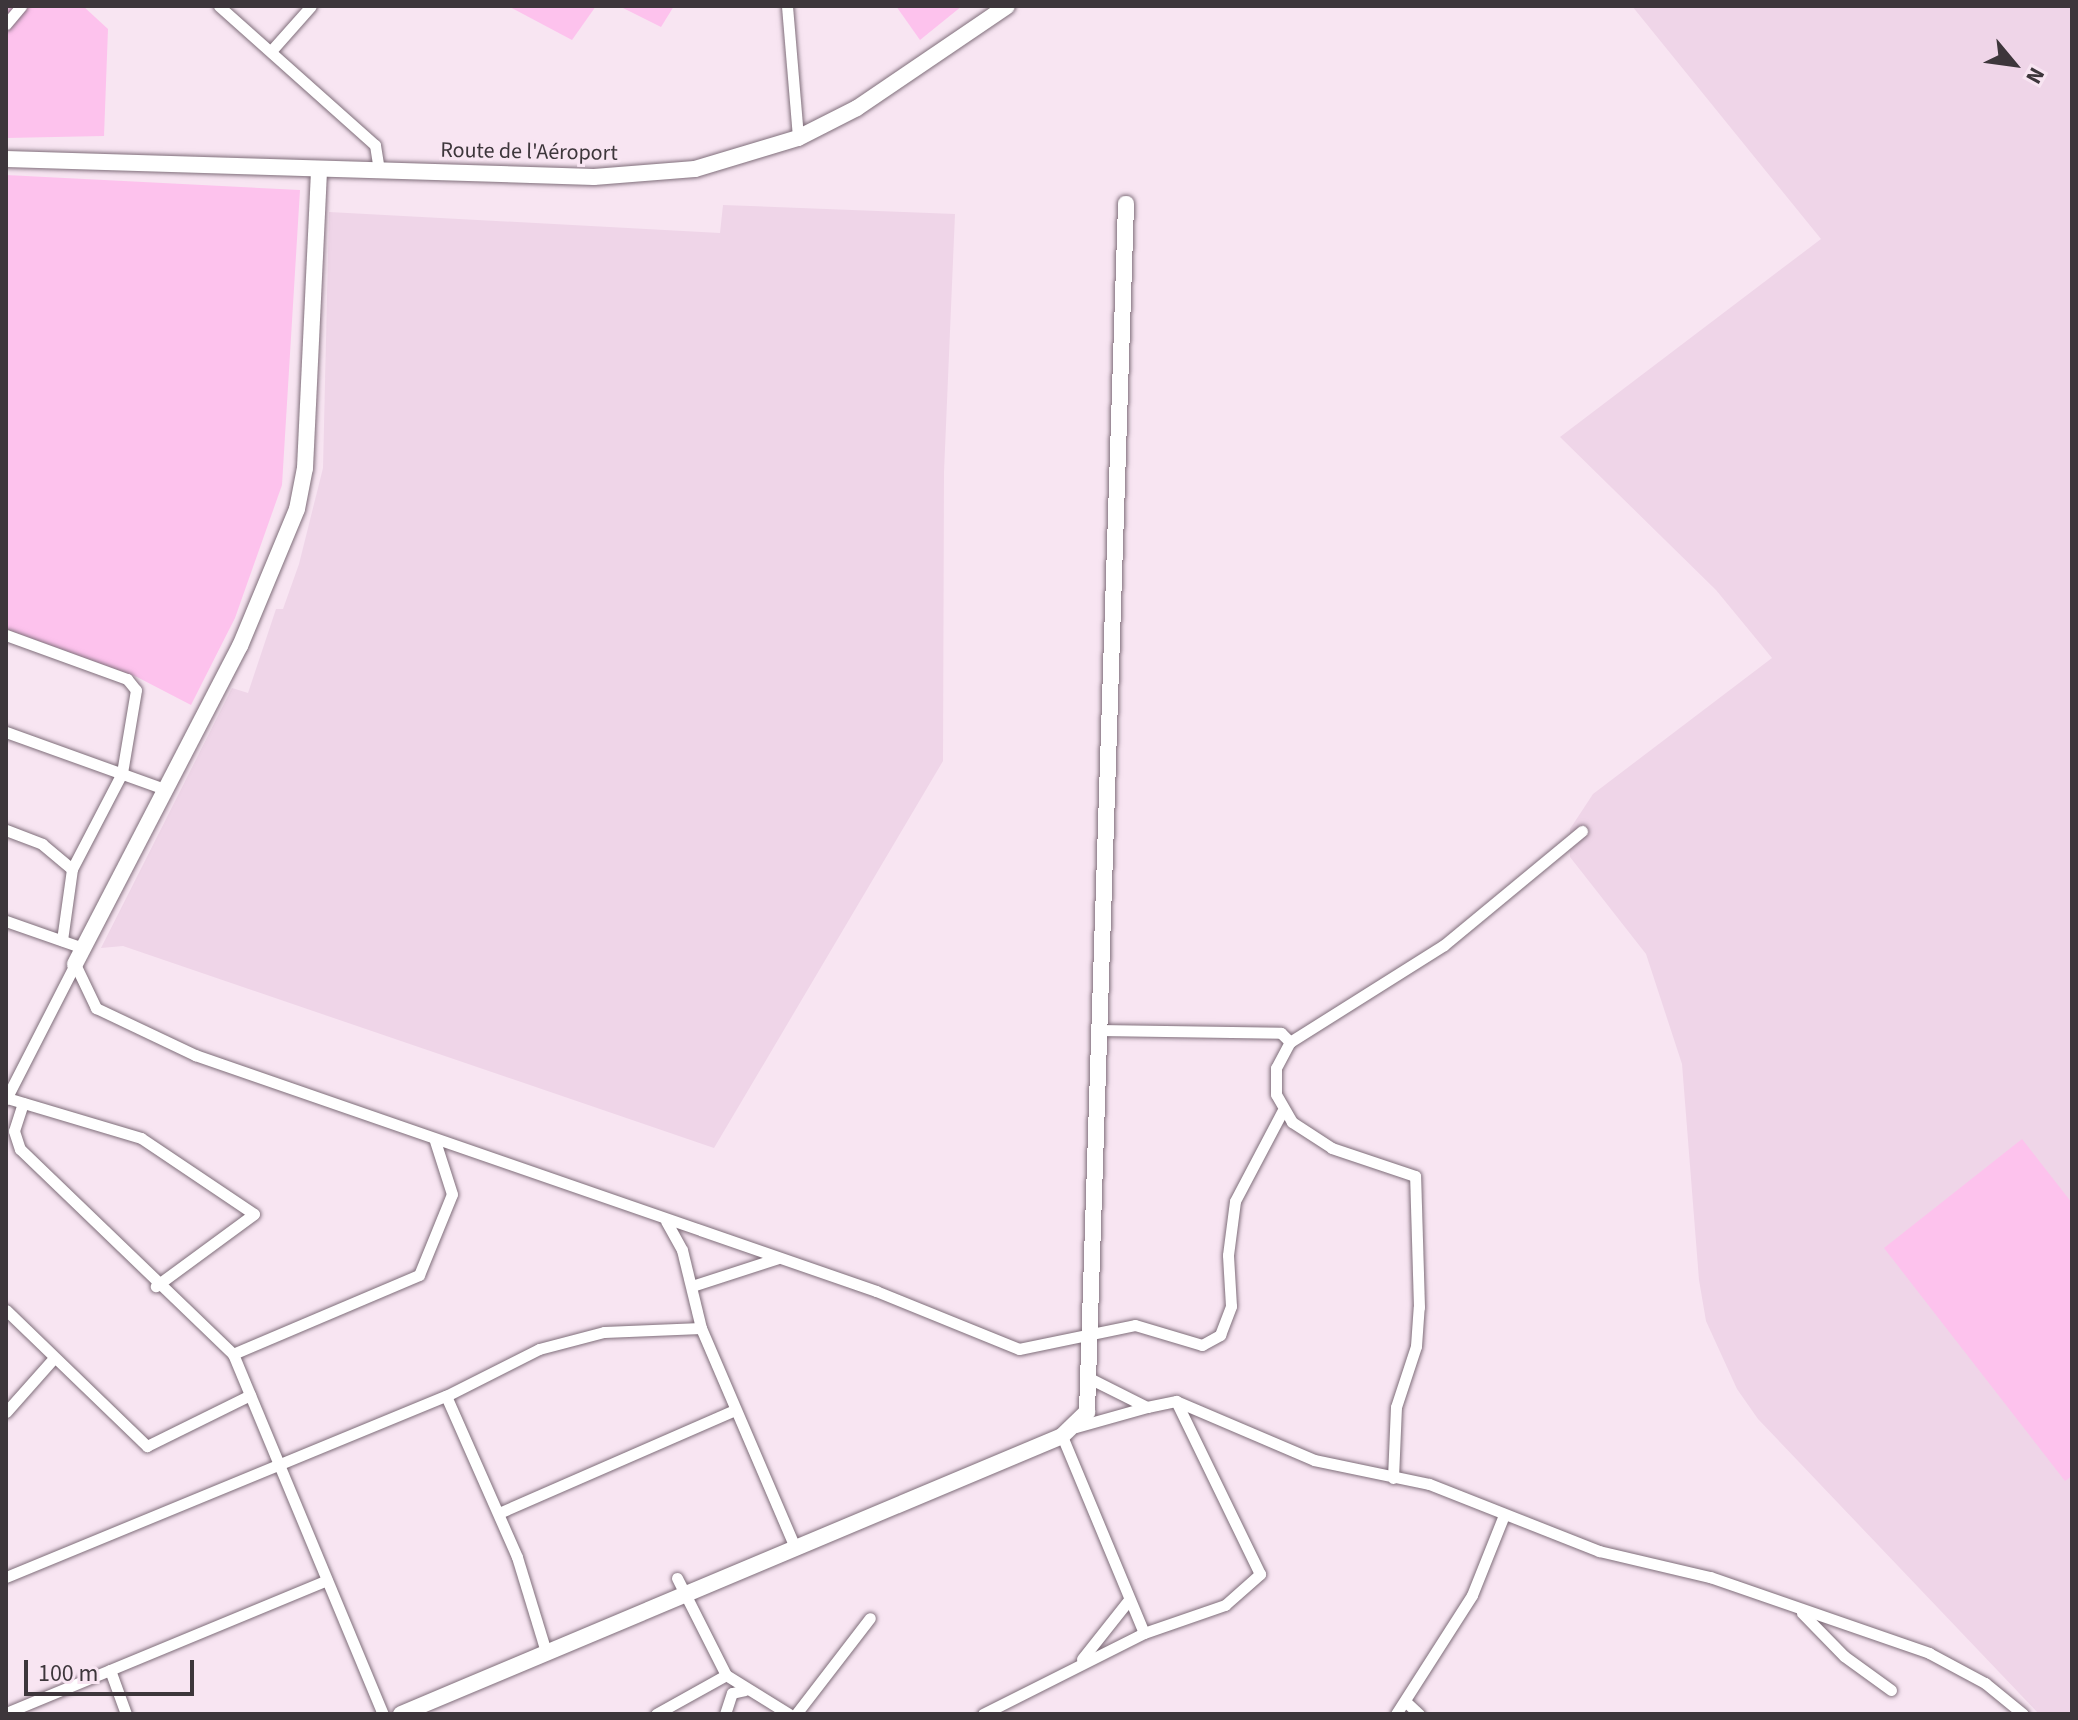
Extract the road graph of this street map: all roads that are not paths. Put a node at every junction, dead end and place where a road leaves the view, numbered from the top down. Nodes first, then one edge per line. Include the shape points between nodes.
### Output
1 (21, 6) edge
2 (219, 6) edge
3 (311, 6) edge
4 (787, 6) edge
5 (1007, 6) edge
6 (6, 24) edge
7 (271, 51) junction
8 (798, 138) junction
9 (6, 159) edge
10 (319, 170) junction
11 (379, 171) junction
12 (1126, 204) dead end
13 (6, 635) edge
14 (6, 732) edge
15 (122, 773) junction
16 (164, 789) junction
17 (6, 830) edge
18 (1582, 831) dead end
19 (72, 869) junction
20 (6, 921) edge
21 (62, 940) junction
22 (83, 948) junction
23 (75, 964) junction
24 (1099, 1030) junction
25 (1290, 1042) junction
26 (6, 1098) edge
27 (23, 1103) junction
28 (1282, 1112) junction
29 (435, 1141) junction
30 (666, 1221) junction
31 (778, 1258) junction
32 (156, 1286) junction
33 (692, 1286) junction
34 (6, 1310) edge
35 (701, 1328) junction
36 (1091, 1329) junction
37 (233, 1354) junction
38 (54, 1358) junction
39 (1089, 1378) junction
40 (250, 1395) junction
41 (446, 1396) junction
42 (1176, 1401) junction
43 (1147, 1407) junction
44 (735, 1410) junction
45 (6, 1412) edge
46 (1069, 1432) junction
47 (279, 1464) junction
48 (1393, 1478) junction
49 (499, 1513) junction
50 (1504, 1515) junction
51 (795, 1547) junction
52 (6, 1577) edge
53 (327, 1580) junction
54 (681, 1584) junction
55 (1128, 1601) junction
56 (1802, 1613) junction
57 (870, 1618) dead end
58 (1144, 1633) junction
59 (546, 1652) junction
60 (1076, 1665) junction
61 (110, 1670) junction
62 (726, 1675) junction
63 (745, 1690) junction
64 (1891, 1690) dead end
65 (1406, 1702) junction
66 (6, 1713) edge
67 (126, 1714) edge
68 (383, 1714) edge
69 (401, 1714) edge
70 (656, 1714) edge
71 (725, 1714) edge
72 (789, 1714) edge
73 (796, 1714) edge
74 (983, 1714) edge
75 (1396, 1714) edge
76 (1419, 1714) edge
77 (2023, 1714) edge

1 - 6 street
2 - 7 street
3 - 7 street
4 - 8 street
5 - 8 street, Route de l'Aéroport via 911,76
7 - 11 street via 375,145
8 - 11 street, Route de l'Aéroport via 695,169 655,174
9 - 10 street, Route de l'Aéroport
10 - 11 street, Route de l'Aéroport
10 - 16 street via 305,468 297,509 240,646
12 - 24 street
13 - 15 street via 127,679 137,706
14 - 15 street
15 - 16 street
15 - 19 street
16 - 22 street
17 - 19 street via 42,844
18 - 25 street via 1444,945 1377,992
19 - 21 street
20 - 21 street
21 - 22 street
22 - 23 street
23 - 26 street
23 - 29 street via 96,1008 123,1024
24 - 25 street via 1281,1033
24 - 36 street
25 - 28 street via 1276,1068
26 - 27 street
27 - 32 street via 14,1131 20,1149
27 - 32 street via 141,1138 254,1214
28 - 36 street via 1235,1201 1228,1255 1231,1306 1220,1335 1202,1345 1150,1326
28 - 48 street via 1332,1148 1415,1176 1419,1307 1416,1346 1396,1407
29 - 30 street
29 - 37 street via 452,1194 419,1275
30 - 31 street
30 - 33 street
31 - 33 street
31 - 36 street via 1019,1349
32 - 37 street
33 - 35 street
34 - 38 street
35 - 41 street via 604,1332 539,1349
35 - 44 street
36 - 39 street
37 - 40 street
38 - 40 street via 147,1446
38 - 45 street
39 - 43 street
39 - 46 street via 1087,1412
40 - 47 street
41 - 47 street
41 - 49 street
42 - 43 street
42 - 48 street via 1314,1460
42 - 58 street via 1260,1574 1225,1605
43 - 46 street
44 - 49 street
44 - 51 street
46 - 51 street
46 - 55 street
47 - 52 street
47 - 53 street
48 - 50 street via 1429,1484
49 - 59 street
50 - 56 street via 1599,1551 1710,1577
50 - 65 street via 1489,1563
51 - 54 street
53 - 61 street
53 - 68 street
54 - 59 street
54 - 62 street
55 - 58 street
55 - 60 street
56 - 64 street via 1844,1656
56 - 77 street via 1929,1653 1985,1683
57 - 73 street
58 - 60 street
59 - 69 street
60 - 74 street
61 - 66 street
61 - 67 street
62 - 63 street
62 - 70 street
63 - 71 street via 732,1693
63 - 72 street
65 - 75 street
65 - 76 street

